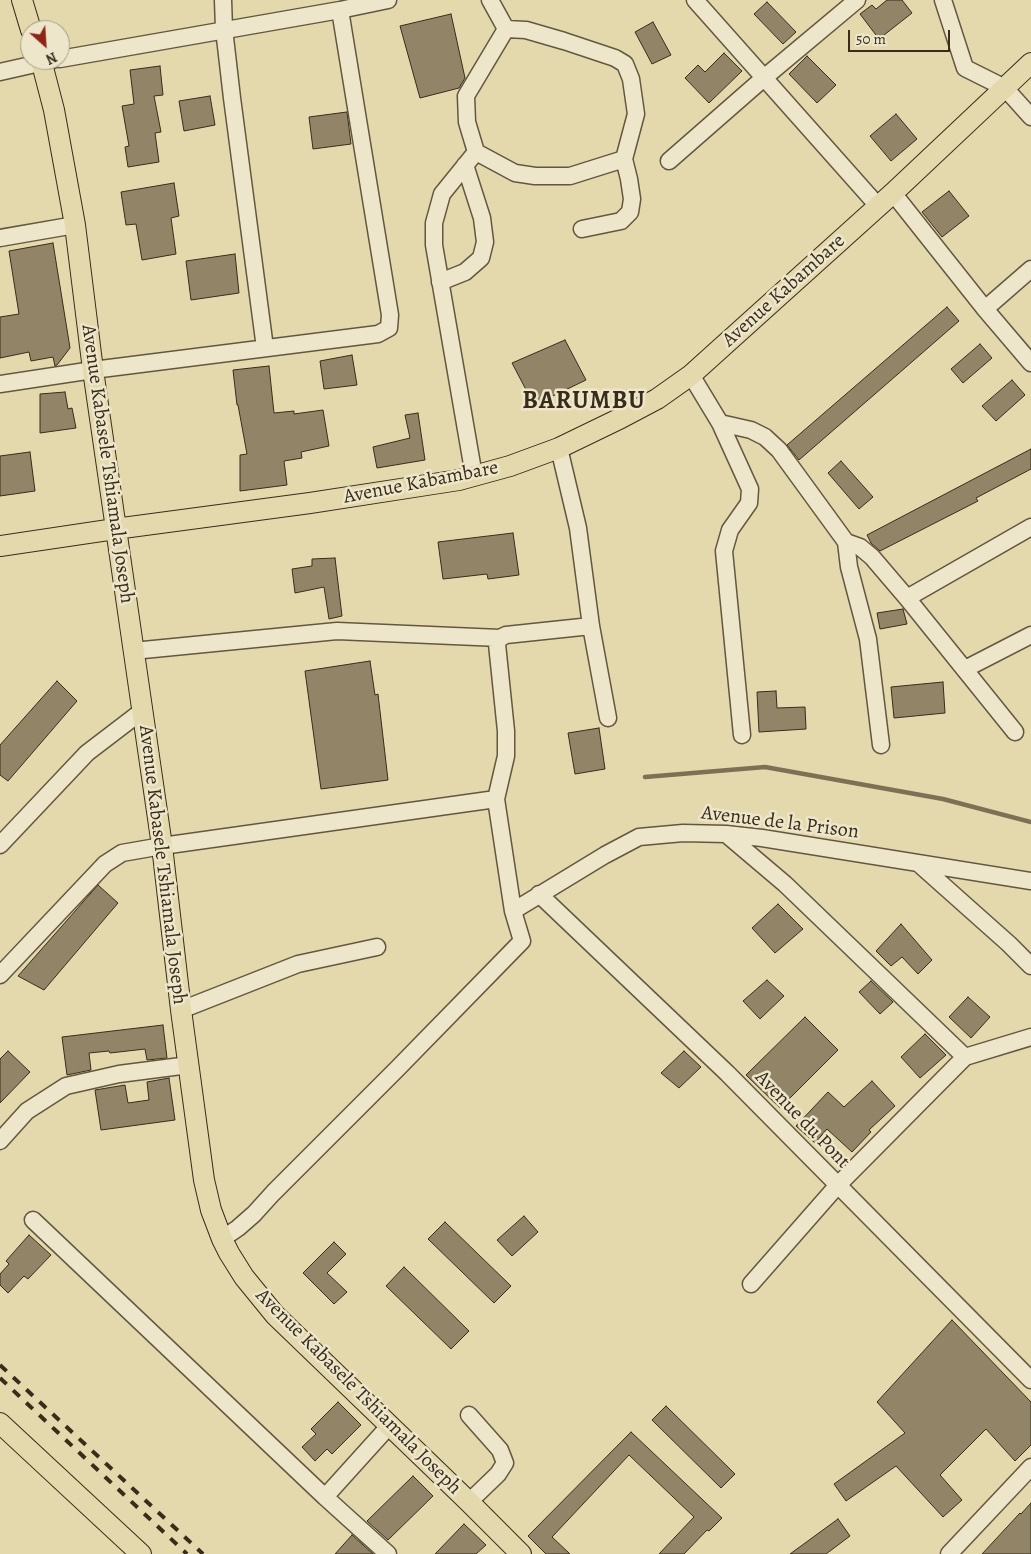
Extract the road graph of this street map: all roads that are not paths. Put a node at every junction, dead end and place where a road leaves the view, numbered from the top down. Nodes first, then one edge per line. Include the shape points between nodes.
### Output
1 (22, 0) edge
2 (223, 0) edge
3 (388, 0) edge
4 (490, 0) edge
5 (694, 0) edge
6 (857, 0) edge
7 (942, 0) edge
8 (363, 3) edge
9 (340, 10) junction
10 (28, 20) edge
11 (224, 29) junction
12 (506, 29) junction
13 (70, 56) edge
14 (1031, 63) edge
15 (20, 67) edge
16 (50, 70) edge
17 (0, 72) edge
18 (765, 77) junction
19 (1004, 88) junction
20 (1031, 117) edge
21 (476, 152) junction
22 (624, 159) junction
23 (669, 161) dead end
24 (465, 166) junction
25 (886, 200) junction
26 (75, 225) junction
27 (582, 229) dead end
28 (0, 238) edge
29 (1031, 269) edge
30 (440, 282) junction
31 (985, 309) junction
32 (265, 348) junction
33 (1031, 363) edge
34 (93, 370) junction
35 (692, 375) junction
36 (0, 384) edge
37 (720, 423) junction
38 (559, 448) junction
39 (474, 476) junction
40 (1031, 527) edge
41 (115, 529) junction
42 (846, 542) junction
43 (0, 546) edge
44 (907, 598) junction
45 (591, 626) junction
46 (1031, 635) edge
47 (500, 638) junction
48 (133, 651) junction
49 (965, 669) junction
50 (142, 711) junction
51 (608, 718) dead end
52 (1015, 732) dead end
53 (742, 735) dead end
54 (881, 745) dead end
55 (496, 799) junction
56 (726, 834) junction
57 (2, 840) edge
58 (162, 846) junction
59 (918, 863) junction
60 (1031, 881) edge
61 (539, 894) junction
62 (513, 911) junction
63 (377, 946) dead end
64 (1031, 966) edge
65 (0, 975) edge
66 (181, 1010) junction
67 (1031, 1037) edge
68 (965, 1057) junction
69 (189, 1066) junction
70 (0, 1141) edge
71 (837, 1186) junction
72 (33, 1220) dead end
73 (222, 1239) junction
74 (751, 1284) dead end
75 (1031, 1380) edge
76 (469, 1415) dead end
77 (390, 1425) junction
78 (3, 1431) edge
79 (1031, 1467) edge
80 (325, 1497) junction
81 (469, 1502) junction
82 (141, 1554) edge
83 (388, 1554) edge
84 (521, 1554) edge
85 (949, 1554) edge

1 - 10 main road
2 - 11 street
3 - 8 street
4 - 12 street
5 - 18 street
6 - 18 street
7 - 19 street via 965,68
8 - 9 street
9 - 11 street
9 - 32 street via 390,328 378,334
11 - 13 street
11 - 32 street
12 - 21 street via 466,96 467,122
12 - 22 street via 526,30 564,41 625,64 631,79 636,114
14 - 19 main road, Avenue Kabambare
15 - 17 street
16 - 26 main road, Avenue Kabasele Tshiamala Joseph
18 - 23 street
18 - 25 street
19 - 20 street
19 - 25 main road, Avenue Kabambare
21 - 22 street via 515,173 535,176 570,176
21 - 24 street
22 - 27 street via 632,199 630,212 621,221
24 - 30 street via 442,194 434,223
24 - 30 street via 482,218 485,242 480,258 465,272
25 - 31 street
25 - 35 main road, Avenue Kabambare
26 - 28 street
26 - 34 main road, Avenue Kabasele Tshiamala Joseph
29 - 31 street
30 - 39 street
31 - 33 street
32 - 34 street
34 - 36 street
34 - 41 main road, Avenue Kabasele Tshiamala Joseph
35 - 37 street
35 - 38 main road, Avenue Kabambare via 657,399
37 - 42 street via 751,430 779,450
37 - 53 street via 750,489 749,503 730,530 724,551
38 - 39 main road, Avenue Kabambare
38 - 45 street via 578,528
39 - 41 main road, Avenue Kabambare via 310,503
40 - 44 street
41 - 43 main road, Avenue Kabambare
41 - 48 main road, Avenue Kabasele Tshiamala Joseph
42 - 44 street via 860,547 872,557
42 - 54 street via 849,567 868,639
44 - 49 street
45 - 47 street
45 - 51 street
46 - 49 street
47 - 48 street via 337,631
47 - 55 street via 497,644 506,756
48 - 50 main road, Avenue Kabasele Tshiamala Joseph
49 - 52 street
50 - 57 street via 87,753
50 - 58 main road, Avenue Kabasele Tshiamala Joseph
55 - 58 street
55 - 62 street
56 - 59 street, Avenue de la Prison
56 - 61 street, Avenue de la Prison via 639,837
56 - 68 street via 785,884
58 - 65 street via 122,854 105,864
58 - 66 main road, Avenue Kabasele Tshiamala Joseph
59 - 60 street, Avenue de la Prison
59 - 64 street
61 - 62 street, Avenue de la Prison
61 - 71 street, Avenue du Pont via 727,1073
62 - 73 street via 522,941 518,946 254,1214
63 - 66 street via 298,964
66 - 69 main road, Avenue Kabasele Tshiamala Joseph
67 - 68 street
68 - 71 street
69 - 70 street via 119,1074 66,1086 27,1111
69 - 73 main road, Avenue Kabasele Tshiamala Joseph via 204,1180
71 - 74 street
71 - 75 street, Avenue du Pont
72 - 80 street
73 - 77 main road, Avenue Kabasele Tshiamala Joseph via 244,1277 275,1315
76 - 81 street via 500,1450 505,1463
77 - 80 street
77 - 81 main road, Avenue Kabasele Tshiamala Joseph
78 - 82 main road
79 - 85 street
80 - 83 street
81 - 84 main road, Avenue Kabasele Tshiamala Joseph

